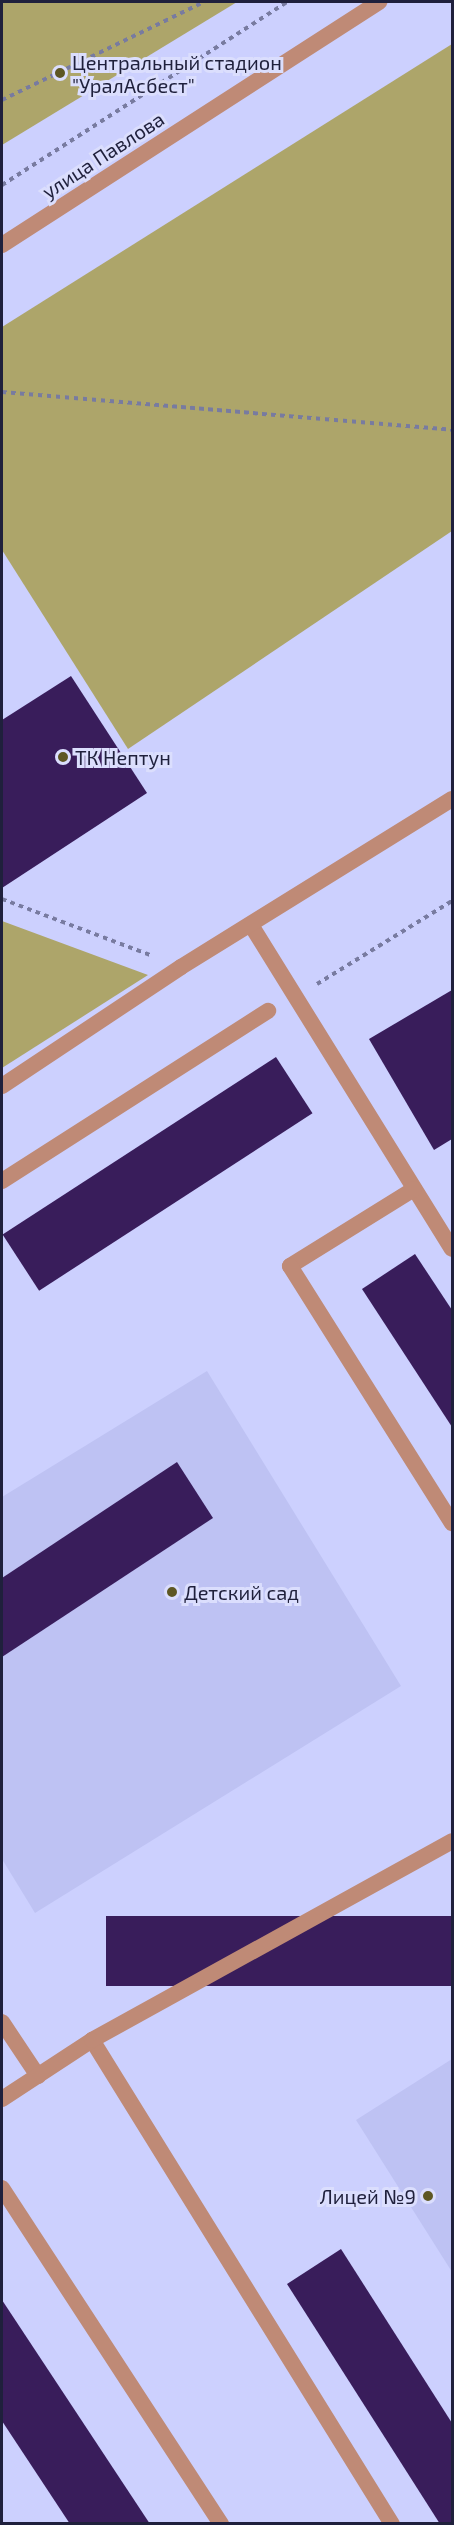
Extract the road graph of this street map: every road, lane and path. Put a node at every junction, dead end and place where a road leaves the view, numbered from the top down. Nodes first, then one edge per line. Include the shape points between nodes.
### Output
1 (204, 2) edge
2 (287, 2) edge
3 (379, 2) edge
4 (2, 100) edge
5 (2, 185) edge
6 (2, 245) edge
7 (2, 392) edge
8 (453, 430) edge
9 (453, 799) edge
10 (2, 899) edge
11 (453, 901) edge
12 (251, 925) junction
13 (181, 967) junction
14 (295, 997) junction
15 (268, 1011) dead end
16 (2, 1086) edge
17 (2, 1181) edge
18 (414, 1189) junction
19 (450, 1241) edge
20 (453, 1523) edge
21 (453, 1841) edge
22 (2, 2022) edge
23 (92, 2040) junction
24 (38, 2076) junction
25 (2, 2099) edge
26 (2, 2188) edge
27 (221, 2523) edge
28 (392, 2523) edge

1 - 4 path
2 - 5 path
3 - 6 street, улица Павлова
7 - 8 path
9 - 12 street
10 - 13 path
11 - 14 path
12 - 13 street
12 - 14 street
13 - 16 street
14 - 18 street
15 - 17 street
18 - 19 street
18 - 20 street via 290,1266
21 - 23 street
22 - 24 street
23 - 24 street
23 - 28 street
24 - 25 street
26 - 27 street

